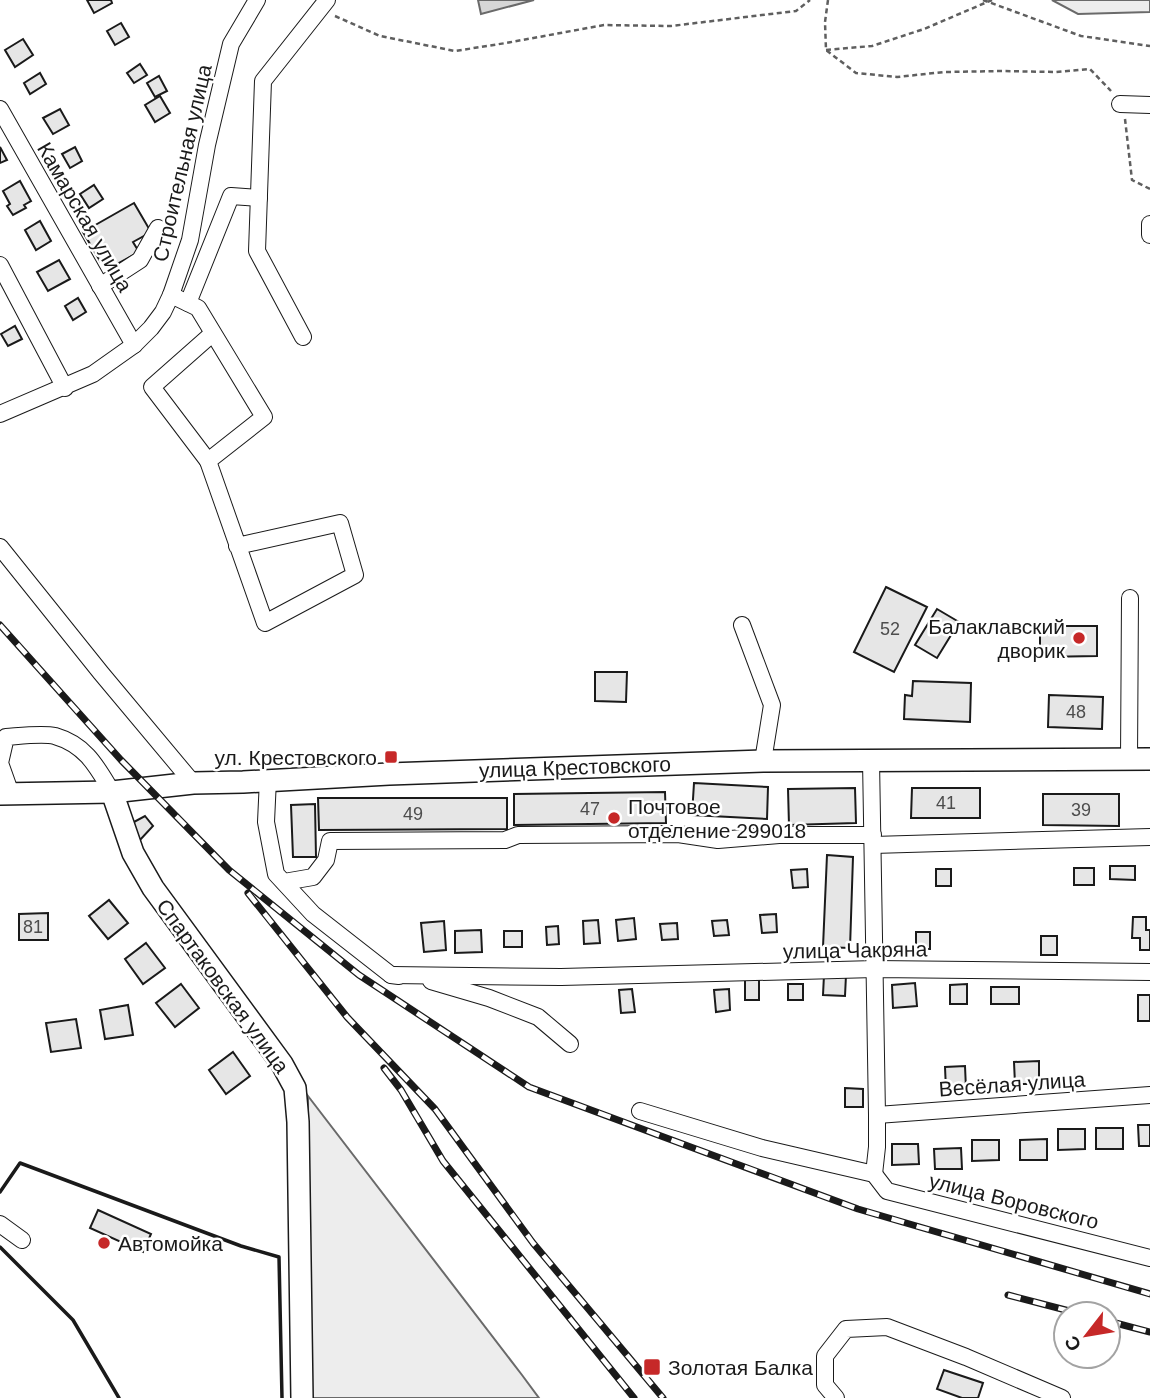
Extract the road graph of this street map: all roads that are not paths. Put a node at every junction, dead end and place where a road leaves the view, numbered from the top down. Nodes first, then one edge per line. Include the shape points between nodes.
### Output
1 (257, 0) edge
2 (323, 4) edge
3 (1120, 104) road end
4 (1150, 105) edge
5 (0, 109) edge
6 (259, 198) junction
7 (1150, 224) edge
8 (158, 228) dead end
9 (1150, 235) edge
10 (0, 265) edge
11 (100, 286) junction
12 (171, 295) junction
13 (188, 303) junction
14 (212, 334) junction
15 (303, 337) dead end
16 (134, 345) junction
17 (65, 388) junction
18 (0, 414) edge
19 (208, 461) junction
20 (237, 545) junction
21 (0, 547) edge
22 (1130, 598) dead end
23 (742, 625) dead end
24 (2, 732) edge
25 (1139, 759) edge
26 (872, 760) junction
27 (763, 761) junction
28 (268, 779) junction
29 (193, 783) junction
30 (112, 792) junction
31 (5, 794) edge
32 (1150, 837) edge
33 (873, 840) junction
34 (284, 883) junction
35 (875, 969) junction
36 (1150, 972) edge
37 (391, 975) junction
38 (569, 1044) dead end
39 (1150, 1095) edge
40 (640, 1111) dead end
41 (877, 1115) junction
42 (874, 1169) junction
43 (0, 1224) edge
44 (22, 1240) dead end
45 (1150, 1258) edge
46 (302, 1398) edge
47 (835, 1398) edge
48 (1062, 1398) edge

1 - 12 street, Строительная улица via 231,44 190,240
2 - 6 street via 263,82
3 - 4 street
5 - 11 street, Камарская улица
6 - 13 street via 232,196
6 - 15 street via 257,251
7 - 9 street
8 - 11 street via 140,260
10 - 17 street
11 - 16 street, Камарская улица
12 - 13 street
12 - 16 street, Строительная улица via 157,320
13 - 14 street via 198,308
14 - 19 street via 264,417
14 - 19 street via 152,387
16 - 17 street, Строительная улица
17 - 18 street, Строительная улица
19 - 20 street
20 - 20 street via 265,624 355,575 340,523
21 - 29 street
22 - 25 street
23 - 27 street via 772,705
24 - 30 street via 54,736 77,746
24 - 31 street
25 - 26 main road, улица Крестовского
26 - 27 main road, улица Крестовского
26 - 33 street
27 - 28 main road, улица Крестовского
28 - 29 main road, улица Крестовского
28 - 34 street via 266,822 276,874
29 - 30 main road, улица Крестовского
30 - 31 main road, улица Крестовского
30 - 46 main road, Спартаковская улица via 133,852 153,888 295,1088
32 - 33 street
33 - 34 street via 779,835 718,840 678,834 330,841 326,860 313,877
33 - 35 street
34 - 37 street via 313,914
35 - 36 street, улица Чакряна
35 - 37 street, улица Чакряна via 561,977
35 - 41 street
37 - 38 street via 489,998 538,1017
39 - 41 street, Весёлая улица
40 - 42 street via 762,1148
41 - 42 street
42 - 45 street, улица Воровского via 887,1191
43 - 44 street
47 - 48 street via 825,1385 825,1356 846,1329 887,1327

